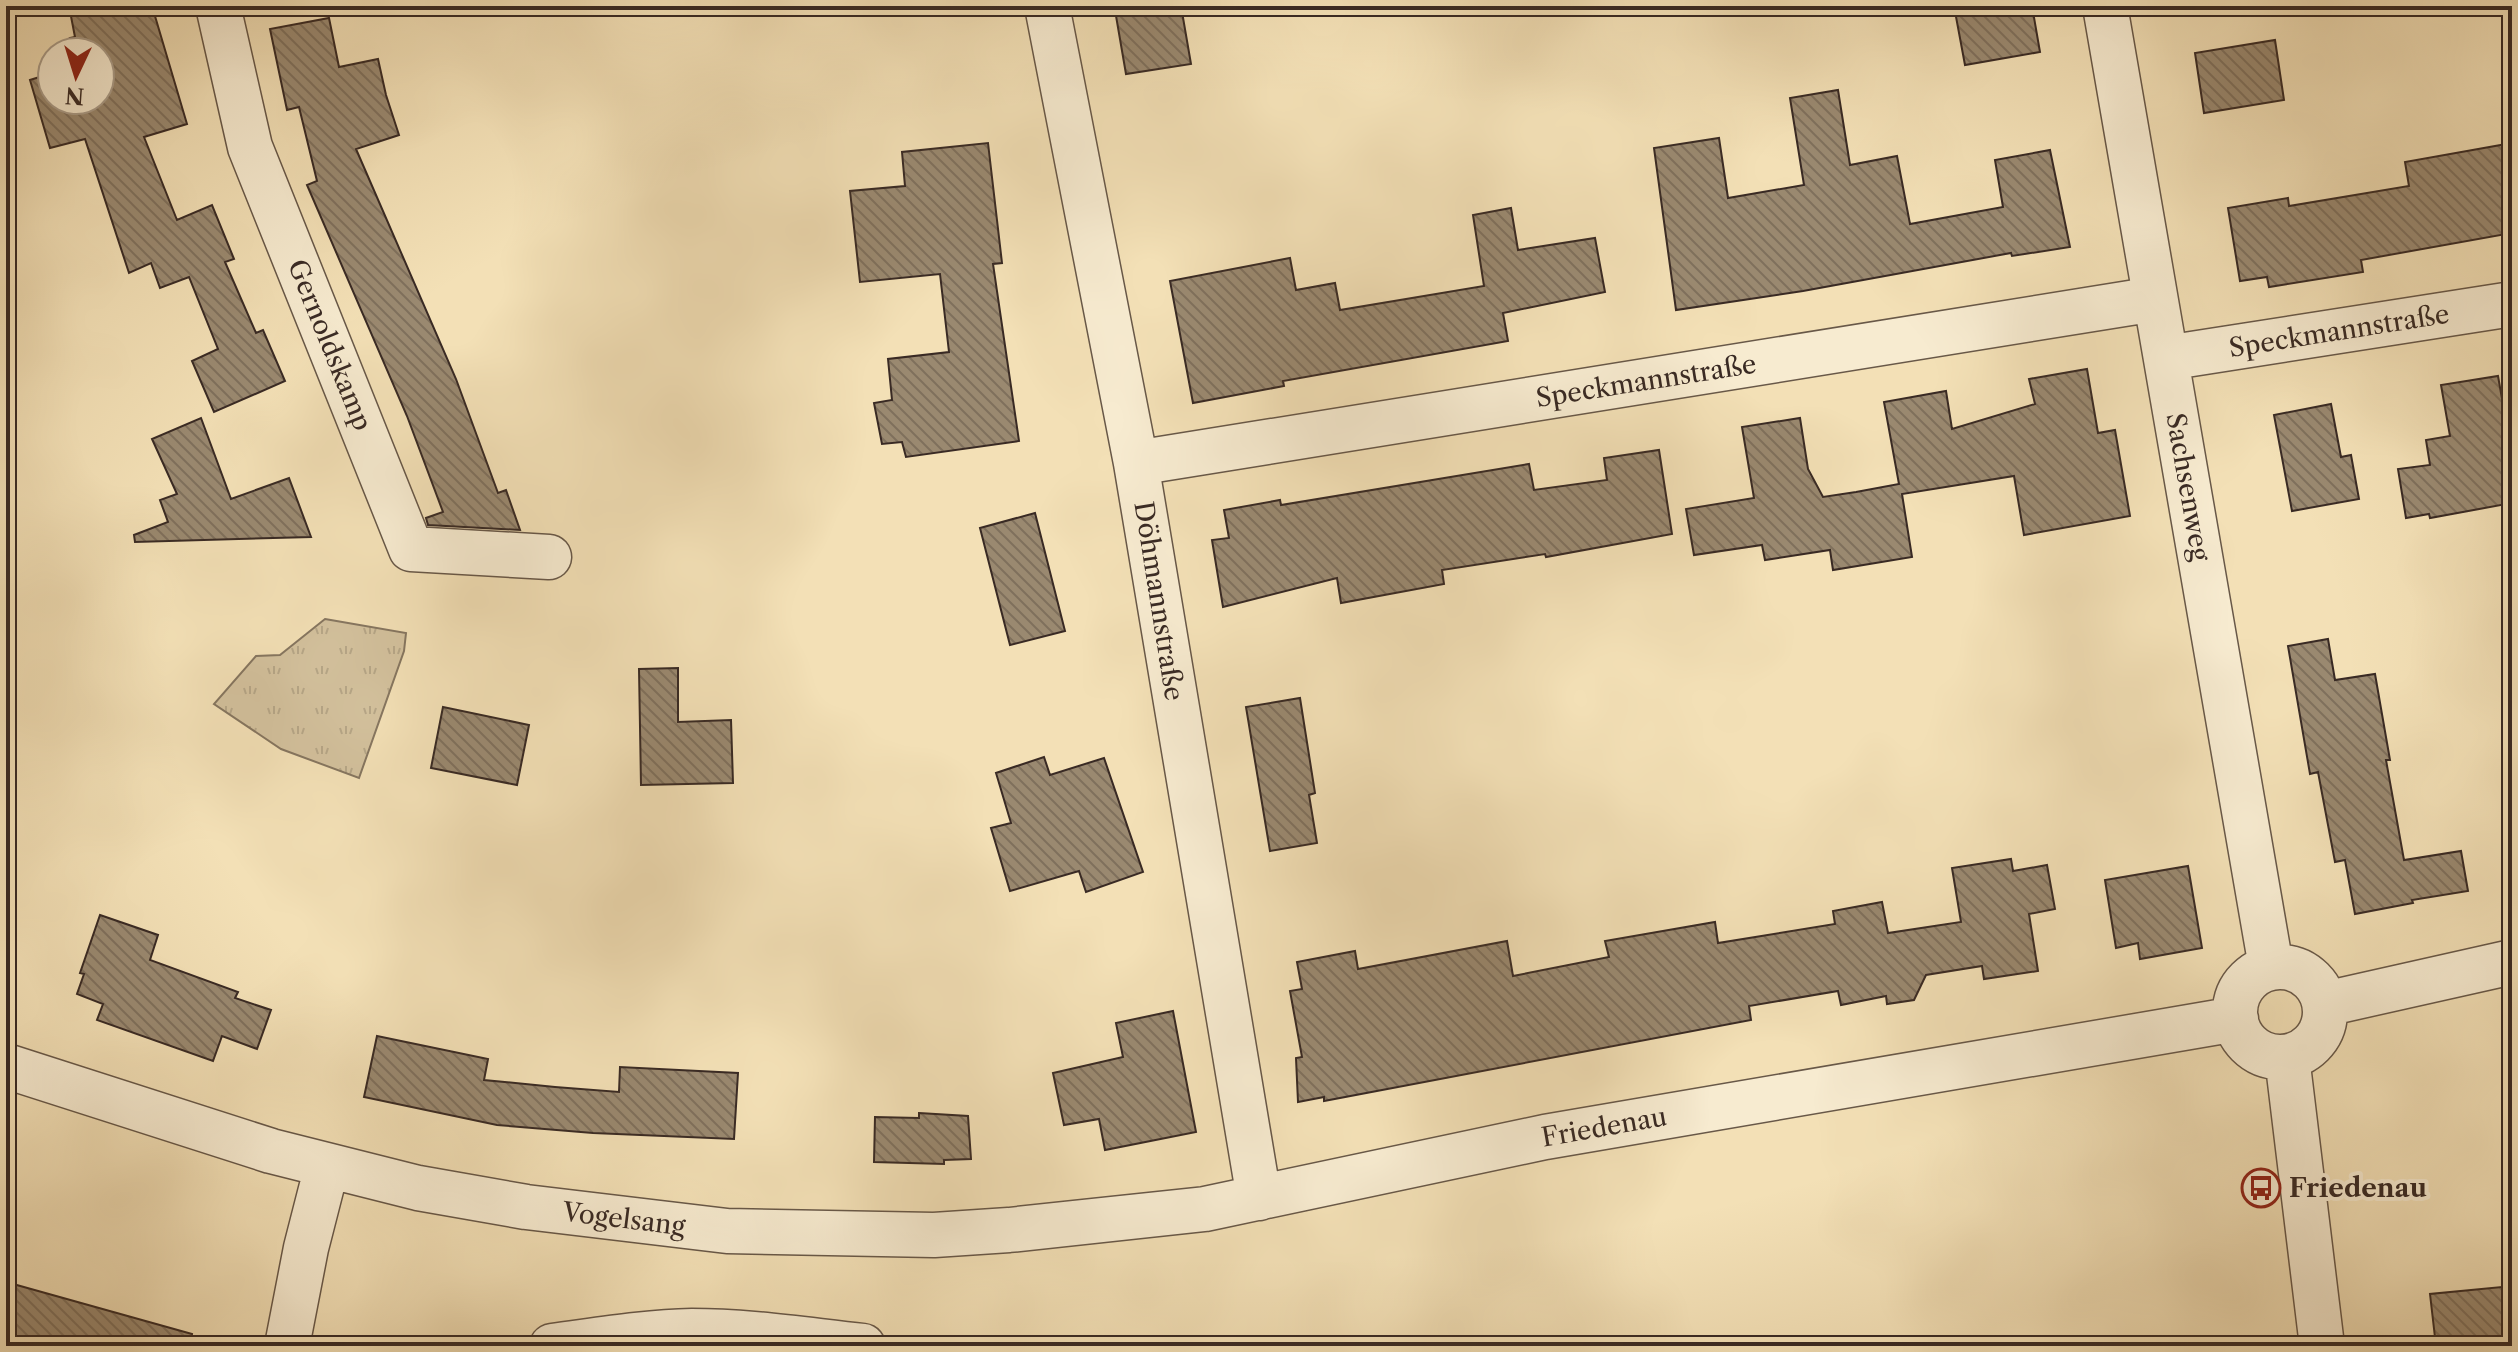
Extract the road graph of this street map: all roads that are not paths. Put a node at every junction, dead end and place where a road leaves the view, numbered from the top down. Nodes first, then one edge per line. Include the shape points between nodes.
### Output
1 (218, 6) edge
2 (1047, 6) edge
3 (2105, 6) edge
4 (2155, 299) junction
5 (2512, 304) edge
6 (2166, 358) junction
7 (1136, 463) junction
8 (549, 557) dead end
9 (2512, 962) edge
10 (2271, 967) junction
11 (2325, 1004) junction
12 (2236, 1019) junction
13 (6, 1066) edge
14 (2289, 1069) junction
15 (327, 1166) junction
16 (1259, 1198) junction
17 (287, 1346) edge
18 (552, 1346) edge
19 (863, 1346) edge
20 (2322, 1346) edge

1 - 8 street, Gernoldskamp via 250,147 411,549
2 - 7 street, Döhmannstraße
3 - 4 street, Sachsenweg
4 - 6 street, Sachsenweg
4 - 7 street, Speckmannstraße
5 - 6 street, Speckmannstraße
6 - 10 street, Sachsenweg
7 - 16 street, Döhmannstraße
9 - 11 street
10 - 11 street via 2306,975
10 - 12 street via 2243,986
11 - 14 street via 2317,1039
12 - 14 street via 2241,1036
12 - 16 street, Friedenau via 1545,1137
13 - 15 street, Vogelsang
14 - 20 street
15 - 16 street, Vogelsang via 526,1207 784,1233 1009,1230 1205,1209
15 - 17 street
18 - 19 street via 693,1331

